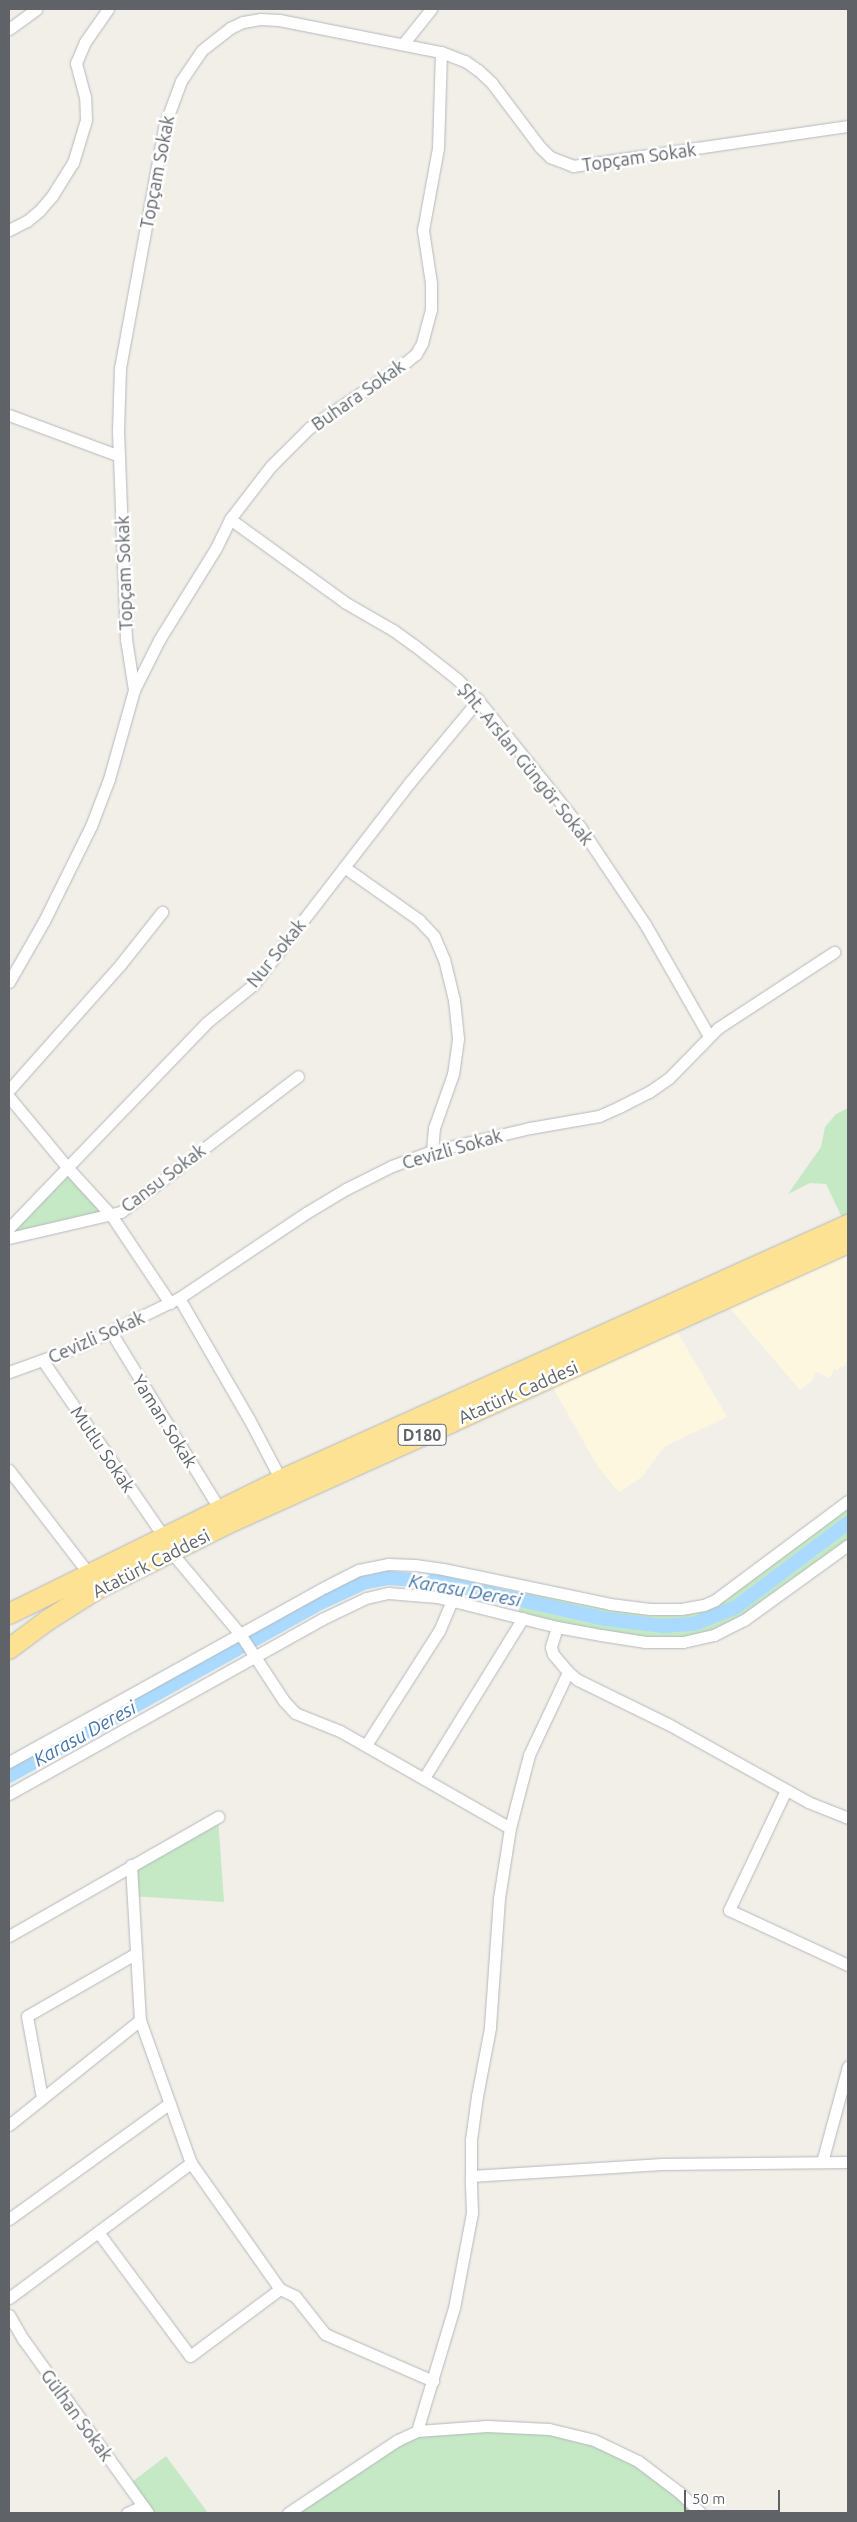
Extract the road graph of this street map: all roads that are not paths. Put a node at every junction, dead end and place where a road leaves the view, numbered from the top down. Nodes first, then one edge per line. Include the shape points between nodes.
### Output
1 (37, 9) edge
2 (108, 9) edge
3 (431, 9) edge
4 (9, 29) edge
5 (403, 44) junction
6 (441, 52) junction
7 (848, 126) edge
8 (9, 230) edge
9 (9, 415) edge
10 (119, 456) junction
11 (230, 519) junction
12 (134, 690) junction
13 (478, 700) junction
14 (344, 868) junction
15 (162, 912) dead end
16 (834, 952) dead end
17 (9, 982) edge
18 (709, 1036) junction
19 (298, 1076) dead end
20 (9, 1090) edge
21 (9, 1097) edge
22 (432, 1151) junction
23 (67, 1167) junction
24 (111, 1215) junction
25 (848, 1225) edge
26 (9, 1228) edge
27 (9, 1238) edge
28 (848, 1243) edge
29 (174, 1301) junction
30 (111, 1332) junction
31 (43, 1361) junction
32 (9, 1372) edge
33 (9, 1470) edge
34 (281, 1480) junction
35 (848, 1501) edge
36 (220, 1510) junction
37 (167, 1544) junction
38 (848, 1545) edge
39 (89, 1574) junction
40 (452, 1601) junction
41 (9, 1614) edge
42 (523, 1618) junction
43 (557, 1627) junction
44 (240, 1634) junction
45 (9, 1649) edge
46 (256, 1657) junction
47 (568, 1672) junction
48 (366, 1745) junction
49 (9, 1762) edge
50 (424, 1778) junction
51 (786, 1790) junction
52 (9, 1794) edge
53 (218, 1816) dead end
54 (848, 1818) edge
55 (510, 1828) junction
56 (131, 1865) junction
57 (9, 1936) edge
58 (135, 1954) junction
59 (848, 1966) edge
60 (140, 2020) junction
61 (848, 2066) edge
62 (42, 2098) junction
63 (170, 2103) junction
64 (9, 2125) edge
65 (822, 2162) junction
66 (848, 2162) edge
67 (191, 2163) junction
68 (472, 2176) junction
69 (9, 2220) edge
70 (98, 2232) junction
71 (280, 2289) junction
72 (9, 2298) edge
73 (9, 2316) edge
74 (433, 2381) junction
75 (417, 2431) junction
76 (145, 2510) edge
77 (127, 2513) edge
78 (288, 2513) edge
79 (701, 2513) edge

1 - 4 street
2 - 8 street via 85,42 76,63 85,97 86,120 73,162 39,211
3 - 5 street
5 - 6 street, Topçam Sokak
5 - 10 street, Topçam Sokak via 260,19 230,28 202,50 191,64 173,99 165,124 128,322 120,368
6 - 7 street, Topçam Sokak via 478,70 491,82 540,147 550,157 573,166
6 - 11 street, Buhara Sokak via 438,148 424,230 431,309 422,343 406,362 296,440 271,466
9 - 10 street
10 - 12 street, Topçam Sokak via 126,639
11 - 12 street, Buhara Sokak via 216,548 159,640
11 - 13 street, Şht. Arslan Güngör Sokak via 346,603 414,645
12 - 17 street, Topçam Sokak via 109,779 91,826 44,921
13 - 14 street, Nur Sokak
13 - 18 street, Şht. Arslan Güngör Sokak via 580,827 645,924
14 - 22 street via 419,920 434,936 444,959 454,1000 458,1039 453,1074 434,1128
14 - 23 street, Nur Sokak via 253,985 206,1023
15 - 20 street via 120,965
16 - 18 street, Cevizli Sokak
18 - 22 street, Cevizli Sokak via 669,1078 649,1092 599,1116
19 - 24 street, Cansu Sokak via 121,1212
21 - 23 street
22 - 29 street, Cevizli Sokak via 346,1189
23 - 24 street
23 - 26 street, Nur Sokak
24 - 27 street, Cansu Sokak
24 - 29 street
25 - 34 highway, Atatürk Caddesi / D180
28 - 37 highway, Atatürk Caddesi / D180 via 289,1495
29 - 30 street, Cevizli Sokak
29 - 34 street via 250,1419
30 - 31 street, Cevizli Sokak
30 - 36 street, Yaman Sokak
31 - 32 street, Cevizli Sokak
31 - 37 street, Mutlu Sokak
33 - 39 street
34 - 36 highway, Atatürk Caddesi / D180
35 - 44 street via 715,1600 691,1608 650,1609 610,1604 443,1569 388,1564 359,1570
36 - 37 highway, Atatürk Caddesi / D180
37 - 39 highway, Atatürk Caddesi / D180
37 - 44 street, Mutlu Sokak
37 - 45 highway, Atatürk Caddesi / D180 via 48,1620
38 - 43 street via 744,1620 714,1635 662,1643
39 - 41 highway, Atatürk Caddesi / D180
40 - 42 street
40 - 46 street via 388,1593 366,1598 322,1618
40 - 48 street via 439,1631
42 - 43 street
42 - 50 street
43 - 47 street via 551,1648
44 - 46 street, Mutlu Sokak
44 - 49 street
46 - 48 street, Mutlu Sokak via 295,1713
46 - 52 street
47 - 51 street
47 - 55 street via 529,1755
48 - 50 street, Mutlu Sokak
50 - 55 street, Mutlu Sokak
51 - 54 street
51 - 59 street via 729,1910
53 - 56 street
55 - 68 street via 499,1898 490,2028 471,2140
56 - 57 street
56 - 58 street
58 - 60 street
58 - 62 street via 27,2016
60 - 62 street
60 - 63 street
61 - 65 street
62 - 64 street
63 - 67 street
63 - 69 street
65 - 66 street
65 - 68 street via 662,2164
67 - 70 street
67 - 71 street
68 - 74 street via 472,2213 463,2266
70 - 71 street via 190,2356
70 - 72 street
71 - 74 street via 295,2296 331,2338
73 - 76 street, Gülhan Sokak
74 - 75 street
75 - 78 street via 398,2440
75 - 79 street via 516,2426 585,2437 620,2450 638,2461
76 - 77 street

